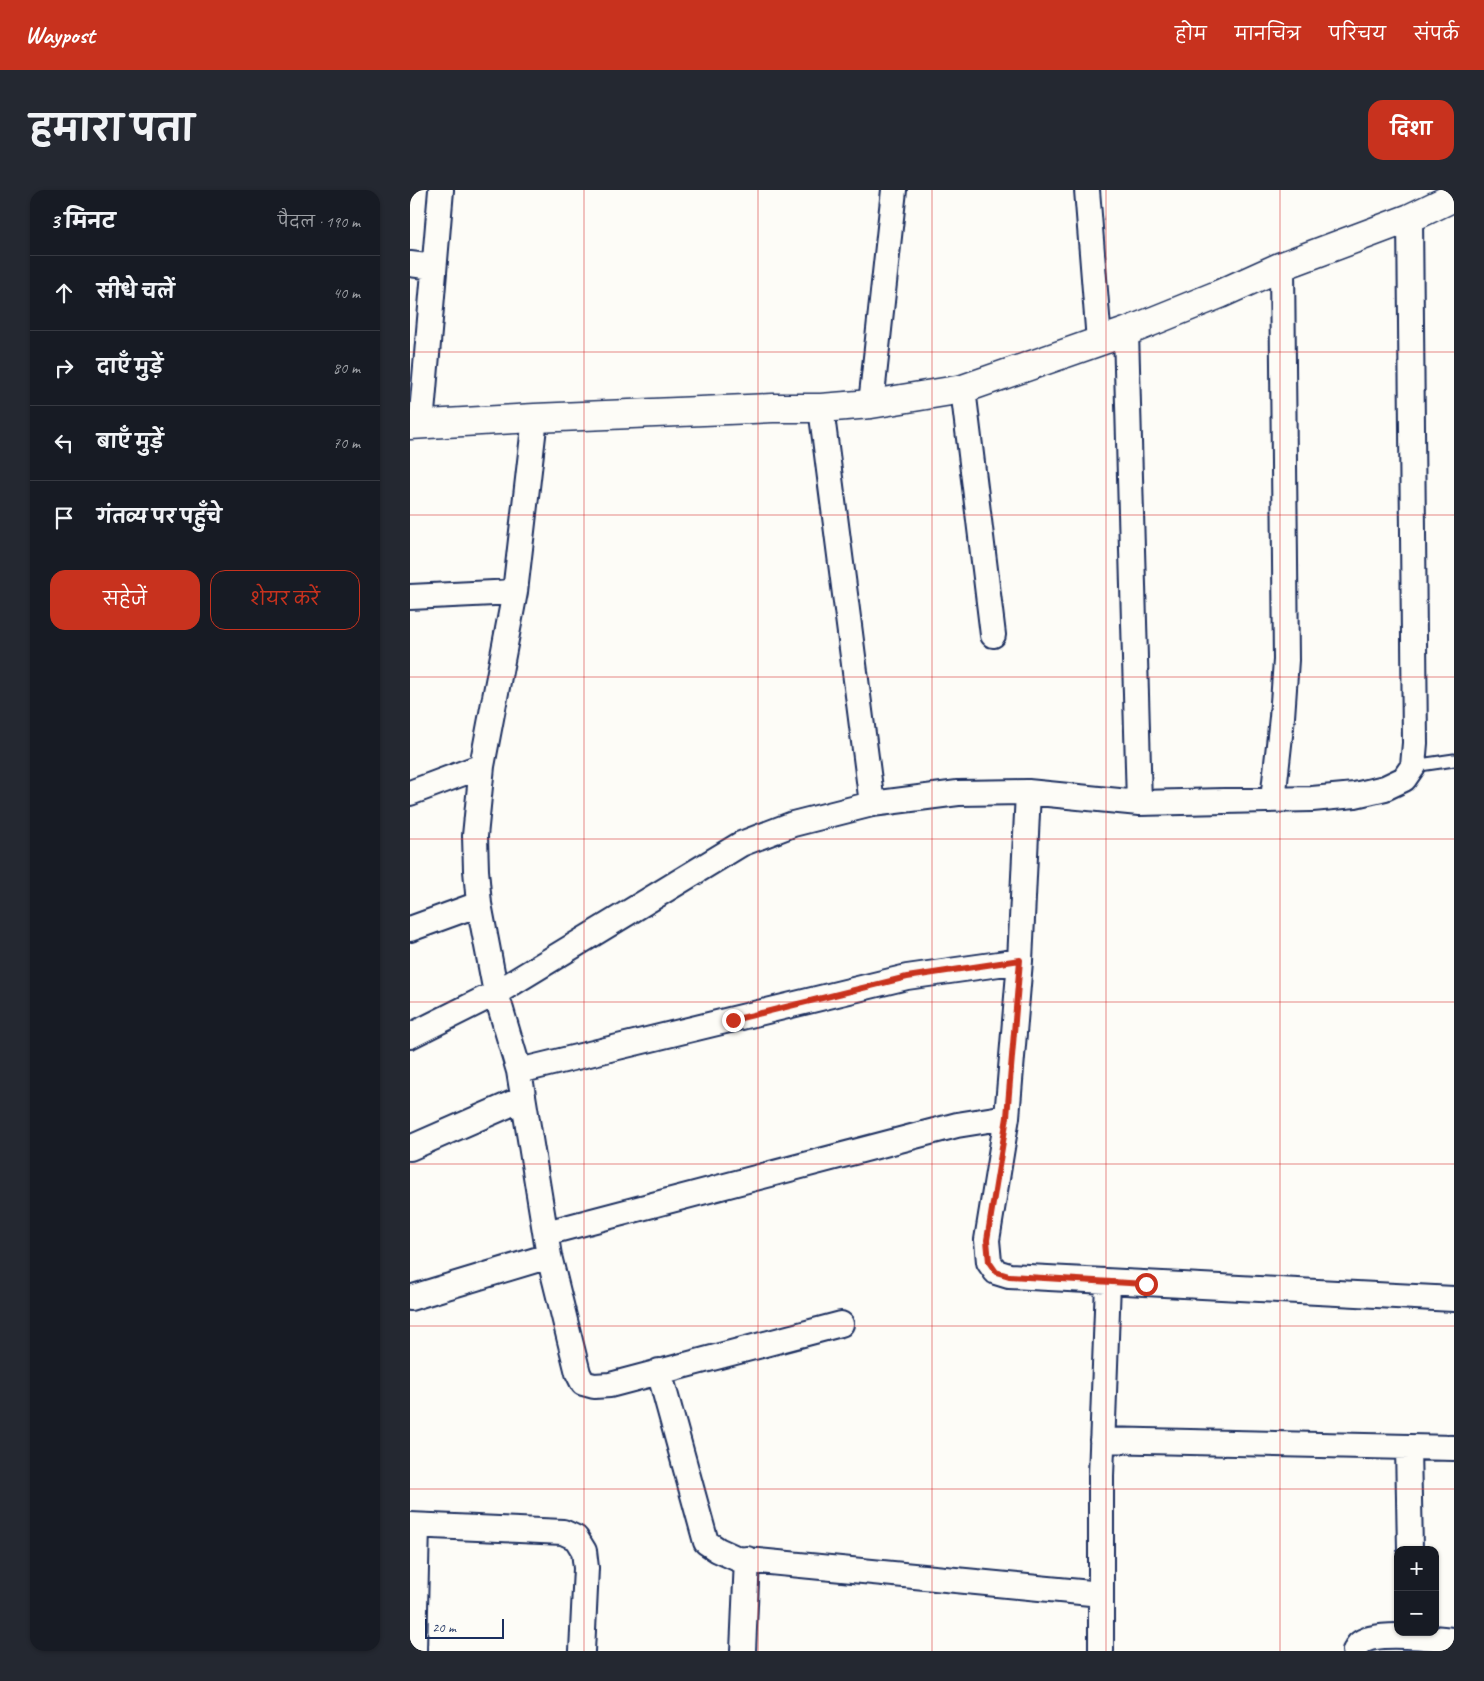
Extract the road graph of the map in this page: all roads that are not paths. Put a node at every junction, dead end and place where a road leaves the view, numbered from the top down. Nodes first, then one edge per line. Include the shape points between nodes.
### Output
1 (441, 190) edge
2 (894, 190) edge
3 (1087, 190) edge
4 (1454, 197) edge
5 (1410, 218) junction
6 (410, 264) edge
7 (1282, 266) junction
8 (434, 267) junction
9 (1126, 332) junction
10 (1099, 341) junction
11 (963, 389) junction
12 (871, 404) junction
13 (821, 408) junction
14 (535, 418) junction
15 (416, 425) edge
16 (515, 592) junction
17 (410, 597) edge
18 (993, 635) dead end
19 (1454, 760) edge
20 (482, 766) junction
21 (1413, 766) junction
22 (1028, 792) junction
23 (410, 793) edge
24 (1273, 800) junction
25 (1139, 803) junction
26 (872, 804) junction
27 (479, 904) junction
28 (410, 929) edge
29 (1020, 960) junction
30 (496, 993) junction
31 (410, 1036) edge
32 (519, 1071) junction
33 (522, 1099) junction
34 (1007, 1117) junction
35 (410, 1148) edge
36 (546, 1233) junction
37 (549, 1256) junction
38 (1108, 1282) junction
39 (410, 1298) edge
40 (1454, 1299) edge
41 (841, 1324) dead end
42 (659, 1371) junction
43 (1102, 1440) junction
44 (1408, 1447) junction
45 (1454, 1448) edge
46 (414, 1525) edge
47 (1410, 1546) edge
48 (747, 1559) junction
49 (1101, 1594) junction
50 (1394, 1636) edge
51 (1420, 1636) edge
52 (1454, 1640) edge
53 (414, 1651) edge
54 (582, 1651) edge
55 (743, 1651) edge
56 (1101, 1651) edge
57 (1356, 1651) edge

1 - 8 street
2 - 12 street
3 - 10 street
4 - 5 street
5 - 7 street
5 - 21 street
6 - 8 street
7 - 9 street
7 - 24 street via 1286,660
8 - 15 street
9 - 10 street
9 - 25 street
10 - 11 street
11 - 12 street
11 - 18 street
12 - 13 street
13 - 14 street
13 - 26 street
14 - 15 street
14 - 16 street
16 - 17 street
16 - 20 street
19 - 21 lane
20 - 23 street
20 - 27 street via 475,836
21 - 24 street via 1404,780 1385,788 1355,795
22 - 25 street
22 - 26 street via 958,793
22 - 29 street
24 - 25 street
26 - 30 street via 793,824 742,844
27 - 28 street
27 - 30 street
29 - 32 street via 907,977
29 - 34 street
30 - 31 street
30 - 32 street
32 - 33 street
33 - 35 street
33 - 36 street
34 - 36 street via 956,1126
34 - 38 street via 987,1240 989,1262 996,1272 1009,1276
36 - 37 street
37 - 39 street
37 - 42 street via 583,1383 610,1385
38 - 40 street
38 - 43 street
41 - 42 street
42 - 48 street via 706,1542 718,1550
43 - 44 street
43 - 49 street
44 - 45 street
44 - 47 street
46 - 53 street
46 - 54 street via 562,1532 576,1538 584,1551 586,1568
48 - 49 street
48 - 55 street
49 - 56 street
50 - 57 street via 1371,1638 1359,1644
51 - 52 street

